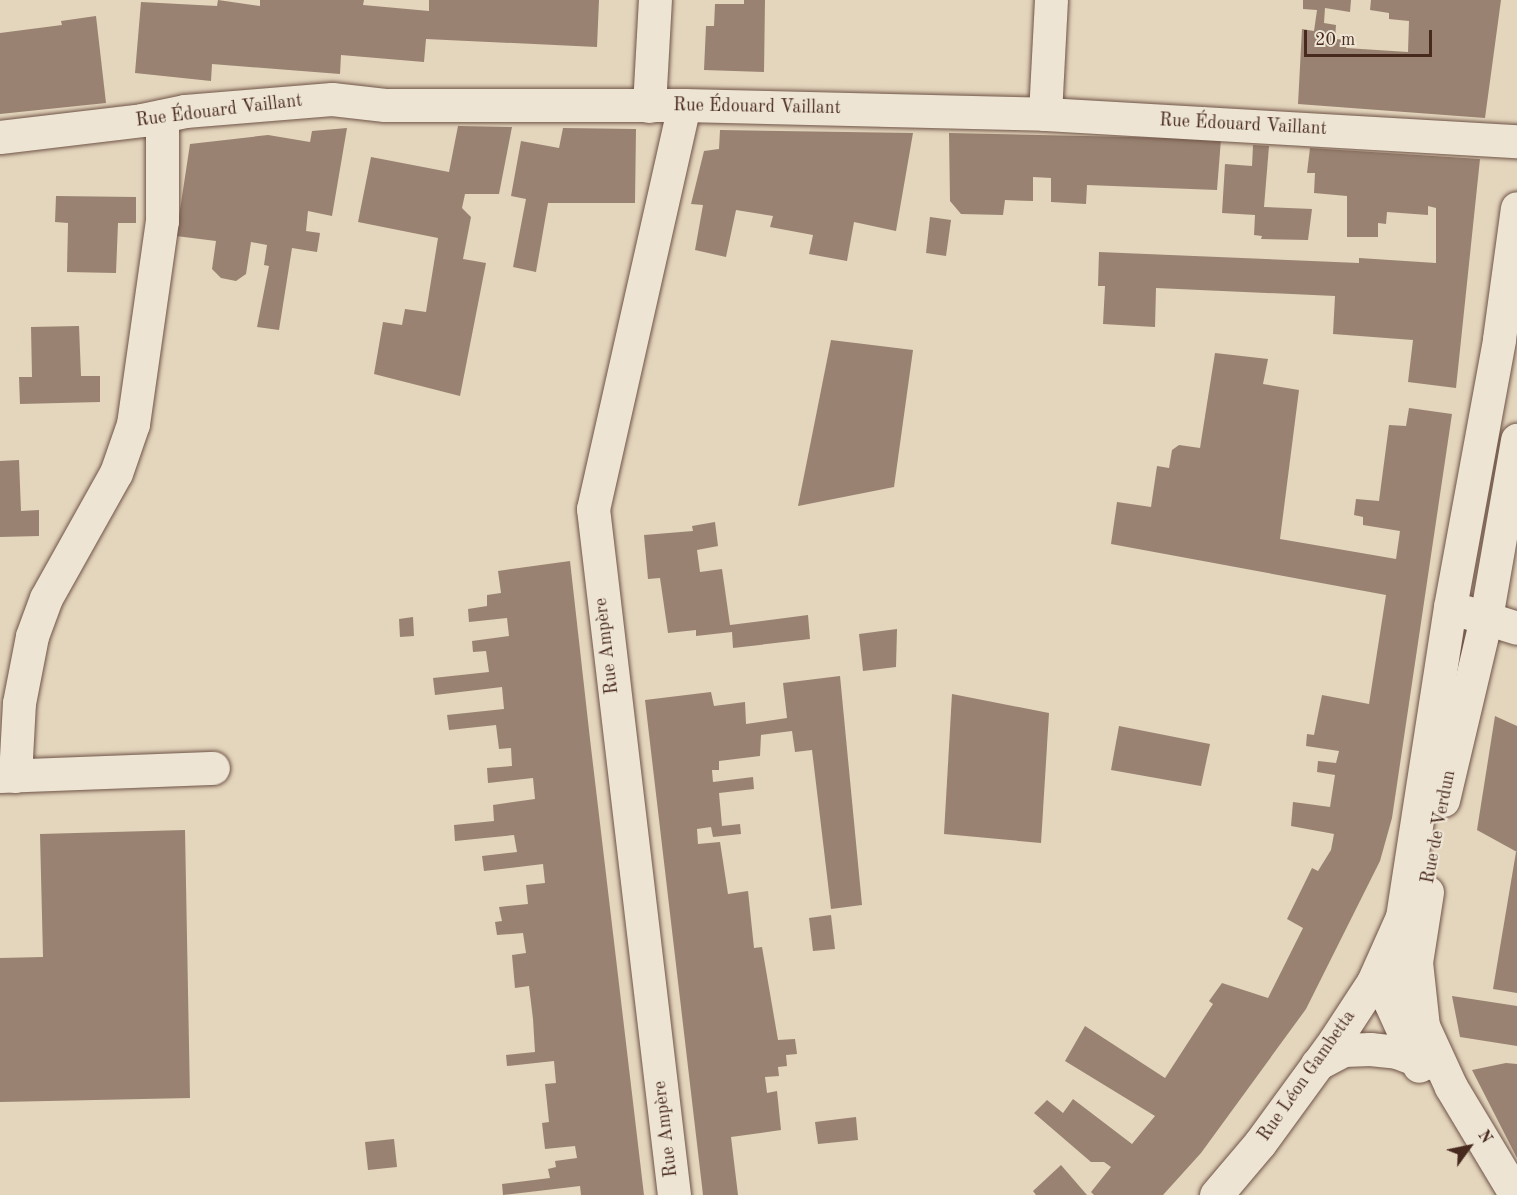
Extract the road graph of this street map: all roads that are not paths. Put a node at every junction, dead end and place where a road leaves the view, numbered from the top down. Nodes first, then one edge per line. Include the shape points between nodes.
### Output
1 (655, 0) edge
2 (1051, 0) edge
3 (684, 105) junction
4 (649, 106) junction
5 (1045, 114) junction
6 (162, 116) junction
7 (0, 137) edge
8 (1517, 141) edge
9 (1517, 208) edge
10 (1517, 440) edge
11 (1450, 608) junction
12 (1486, 618) junction
13 (1517, 628) edge
14 (213, 768) dead end
15 (8, 776) edge
16 (1389, 951) junction
17 (1414, 1057) junction
18 (1317, 1064) junction
19 (1451, 1087) junction
20 (1260, 1143) junction
21 (674, 1195) edge
22 (1216, 1195) edge
23 (1247, 1195) edge
24 (1497, 1195) edge
25 (1516, 1195) edge

1 - 4 street
2 - 5 street
3 - 4 street, Rue Édouard Vaillant
3 - 5 street, Rue Édouard Vaillant
3 - 21 street, Rue Ampère via 593,509
4 - 6 street, Rue Édouard Vaillant via 404,105 332,99
5 - 8 street, Rue Édouard Vaillant
6 - 7 street, Rue Édouard Vaillant
6 - 15 street via 162,221 133,424 116,473 51,588 32,636
9 - 11 street, Rue de Verdun via 1498,350
10 - 12 street, Rue de Verdun
11 - 12 street
11 - 16 street, Rue de Verdun via 1412,865 1402,917
12 - 13 street
12 - 19 street, Rue de Verdun via 1449,773 1416,962 1423,1026
14 - 15 street
16 - 17 street via 1390,1002
16 - 18 street, Rue Léon Gambetta
17 - 18 street via 1357,1049 1331,1054
17 - 19 street
17 - 24 street
18 - 20 street, Rue Léon Gambetta
19 - 25 street, Rue de Verdun
20 - 22 street, Rue Léon Gambetta
20 - 23 street via 1248,1172

